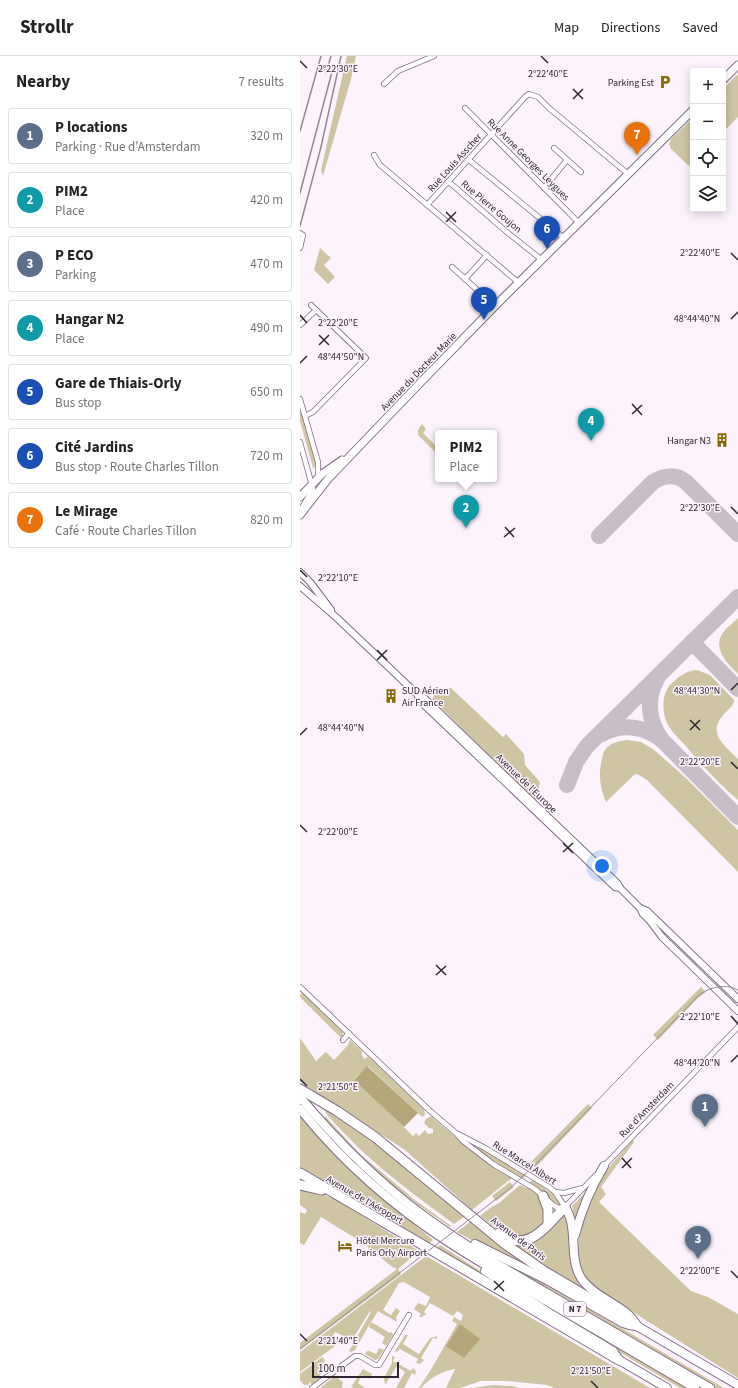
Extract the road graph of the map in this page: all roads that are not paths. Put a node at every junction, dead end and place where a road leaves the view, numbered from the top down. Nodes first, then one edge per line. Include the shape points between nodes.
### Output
1 (434, 56) edge
2 (738, 65) edge
3 (726, 77) edge
4 (384, 84) dead end
5 (465, 108) dead end
6 (690, 113) edge
7 (491, 134) junction
8 (554, 148) dead end
9 (374, 155) dead end
10 (469, 160) junction
11 (567, 160) junction
12 (581, 172) dead end
13 (628, 174) junction
14 (449, 182) junction
15 (544, 188) junction
16 (427, 205) junction
17 (579, 223) junction
18 (300, 233) edge
19 (564, 238) junction
20 (300, 248) edge
21 (487, 255) junction
22 (542, 260) junction
23 (452, 267) dead end
24 (465, 279) junction
25 (519, 282) junction
26 (311, 305) dead end
27 (495, 306) junction
28 (316, 310) junction
29 (300, 325) edge
30 (300, 399) edge
31 (305, 416) junction
32 (300, 442) edge
33 (355, 451) junction
34 (330, 469) junction
35 (318, 478) junction
36 (328, 479) junction
37 (312, 485) junction
38 (300, 497) edge
39 (300, 511) edge
40 (300, 515) edge
41 (300, 572) edge
42 (300, 586) edge
43 (315, 589) junction
44 (308, 594) junction
45 (336, 618) junction
46 (640, 908) junction
47 (712, 974) junction
48 (706, 980) junction
49 (300, 987) edge
50 (738, 999) edge
51 (738, 1011) edge
52 (738, 1027) edge
53 (349, 1033) junction
54 (343, 1040) dead end
55 (300, 1089) edge
56 (300, 1097) edge
57 (300, 1109) edge
58 (457, 1134) junction
59 (604, 1166) junction
60 (300, 1173) edge
61 (300, 1185) edge
62 (585, 1187) junction
63 (555, 1192) junction
64 (337, 1195) junction
65 (543, 1196) junction
66 (565, 1206) junction
67 (466, 1211) junction
68 (548, 1224) junction
69 (442, 1228) junction
70 (450, 1243) junction
71 (573, 1243) junction
72 (409, 1315) dead end
73 (637, 1326) junction
74 (619, 1360) junction
75 (738, 1385) edge
76 (312, 1388) edge
77 (667, 1388) edge
78 (695, 1388) edge
79 (710, 1388) edge

1 - 4 street via 398,71
2 - 3 main road
5 - 7 street, Rue Anne Georges Leygues
6 - 13 main road, Avenue du Docteur Marie
7 - 10 street, Rue Louis Asscher
7 - 13 street, Rue Louis Asscher via 525,96 530,94 538,97
7 - 15 street, Rue Anne Georges Leygues
8 - 11 street
9 - 16 street via 380,164
10 - 14 street, Rue Louis Asscher
10 - 19 street
11 - 12 street
11 - 15 street
13 - 17 main road, Avenue du Docteur Marie
14 - 16 street, Rue Louis Asscher
14 - 22 street, Rue Pierre Goujon
15 - 17 street, Rue Anne Georges Leygues
16 - 21 street
17 - 19 main road, Avenue du Docteur Marie
18 - 20 street via 303,238
19 - 22 main road, Avenue du Docteur Marie
21 - 24 street
21 - 25 street
22 - 25 main road, Avenue du Docteur Marie
23 - 24 street
24 - 27 street
25 - 27 main road, Avenue du Docteur Marie
26 - 28 street
27 - 33 main road, Avenue du Docteur Marie
28 - 29 street
28 - 31 street via 366,358 313,412
30 - 31 street
31 - 35 street via 318,462
32 - 37 street
33 - 34 main road, Avenue du Docteur Marie
33 - 36 main road, Avenue du Docteur Marie
34 - 35 main road, Avenue du Docteur Marie
34 - 36 street
35 - 37 main road, Avenue du Docteur Marie
36 - 40 main road, Avenue du Docteur Marie
37 - 38 main road, Avenue du Docteur Marie
37 - 39 street via 313,489
41 - 43 street
42 - 44 street
43 - 44 street
43 - 45 street
44 - 45 street
45 - 46 street, Avenue de l'Europe via 615,888 620,888
46 - 47 street, Avenue de l'Europe via 647,911
46 - 48 street via 662,938
47 - 48 street
47 - 50 street, Avenue de l'Europe
48 - 51 street
49 - 53 street, Rue Marcel Albert
52 - 59 street, Rue d'Amsterdam
53 - 54 street
53 - 58 street, Rue Marcel Albert
55 - 67 highway, Avenue de Paris via 375,1137
56 - 69 highway, N 7 via 340,1143 371,1172
57 - 70 highway, N 7 via 364,1176 413,1217
58 - 63 street, Rue Marcel Albert via 485,1148
58 - 65 street, Rue Marcel Albert via 482,1156
59 - 62 street, Rue d'Amsterdam
59 - 71 highway via 583,1206
60 - 64 highway, Avenue de l'Aéroport
61 - 64 highway
62 - 63 street via 564,1193
62 - 66 street, Rue d'Amsterdam
63 - 66 street, Rue Marcel Albert
64 - 74 highway, Avenue de l'Aéroport
65 - 66 street, Rue Marcel Albert via 558,1208
65 - 68 highway via 548,1209
66 - 68 highway
66 - 71 highway via 571,1219
67 - 68 highway via 512,1240 525,1241 533,1238
67 - 73 highway, Avenue de Paris via 505,1244 544,1271
69 - 73 highway via 547,1280 623,1323
69 - 79 highway, N 7
70 - 74 highway via 460,1255 612,1351
70 - 78 highway, N 7
71 - 73 highway via 576,1266 584,1283 631,1317
72 - 76 street via 379,1365 355,1356
73 - 75 highway, Avenue de Paris
74 - 77 highway, Avenue de l'Aéroport

